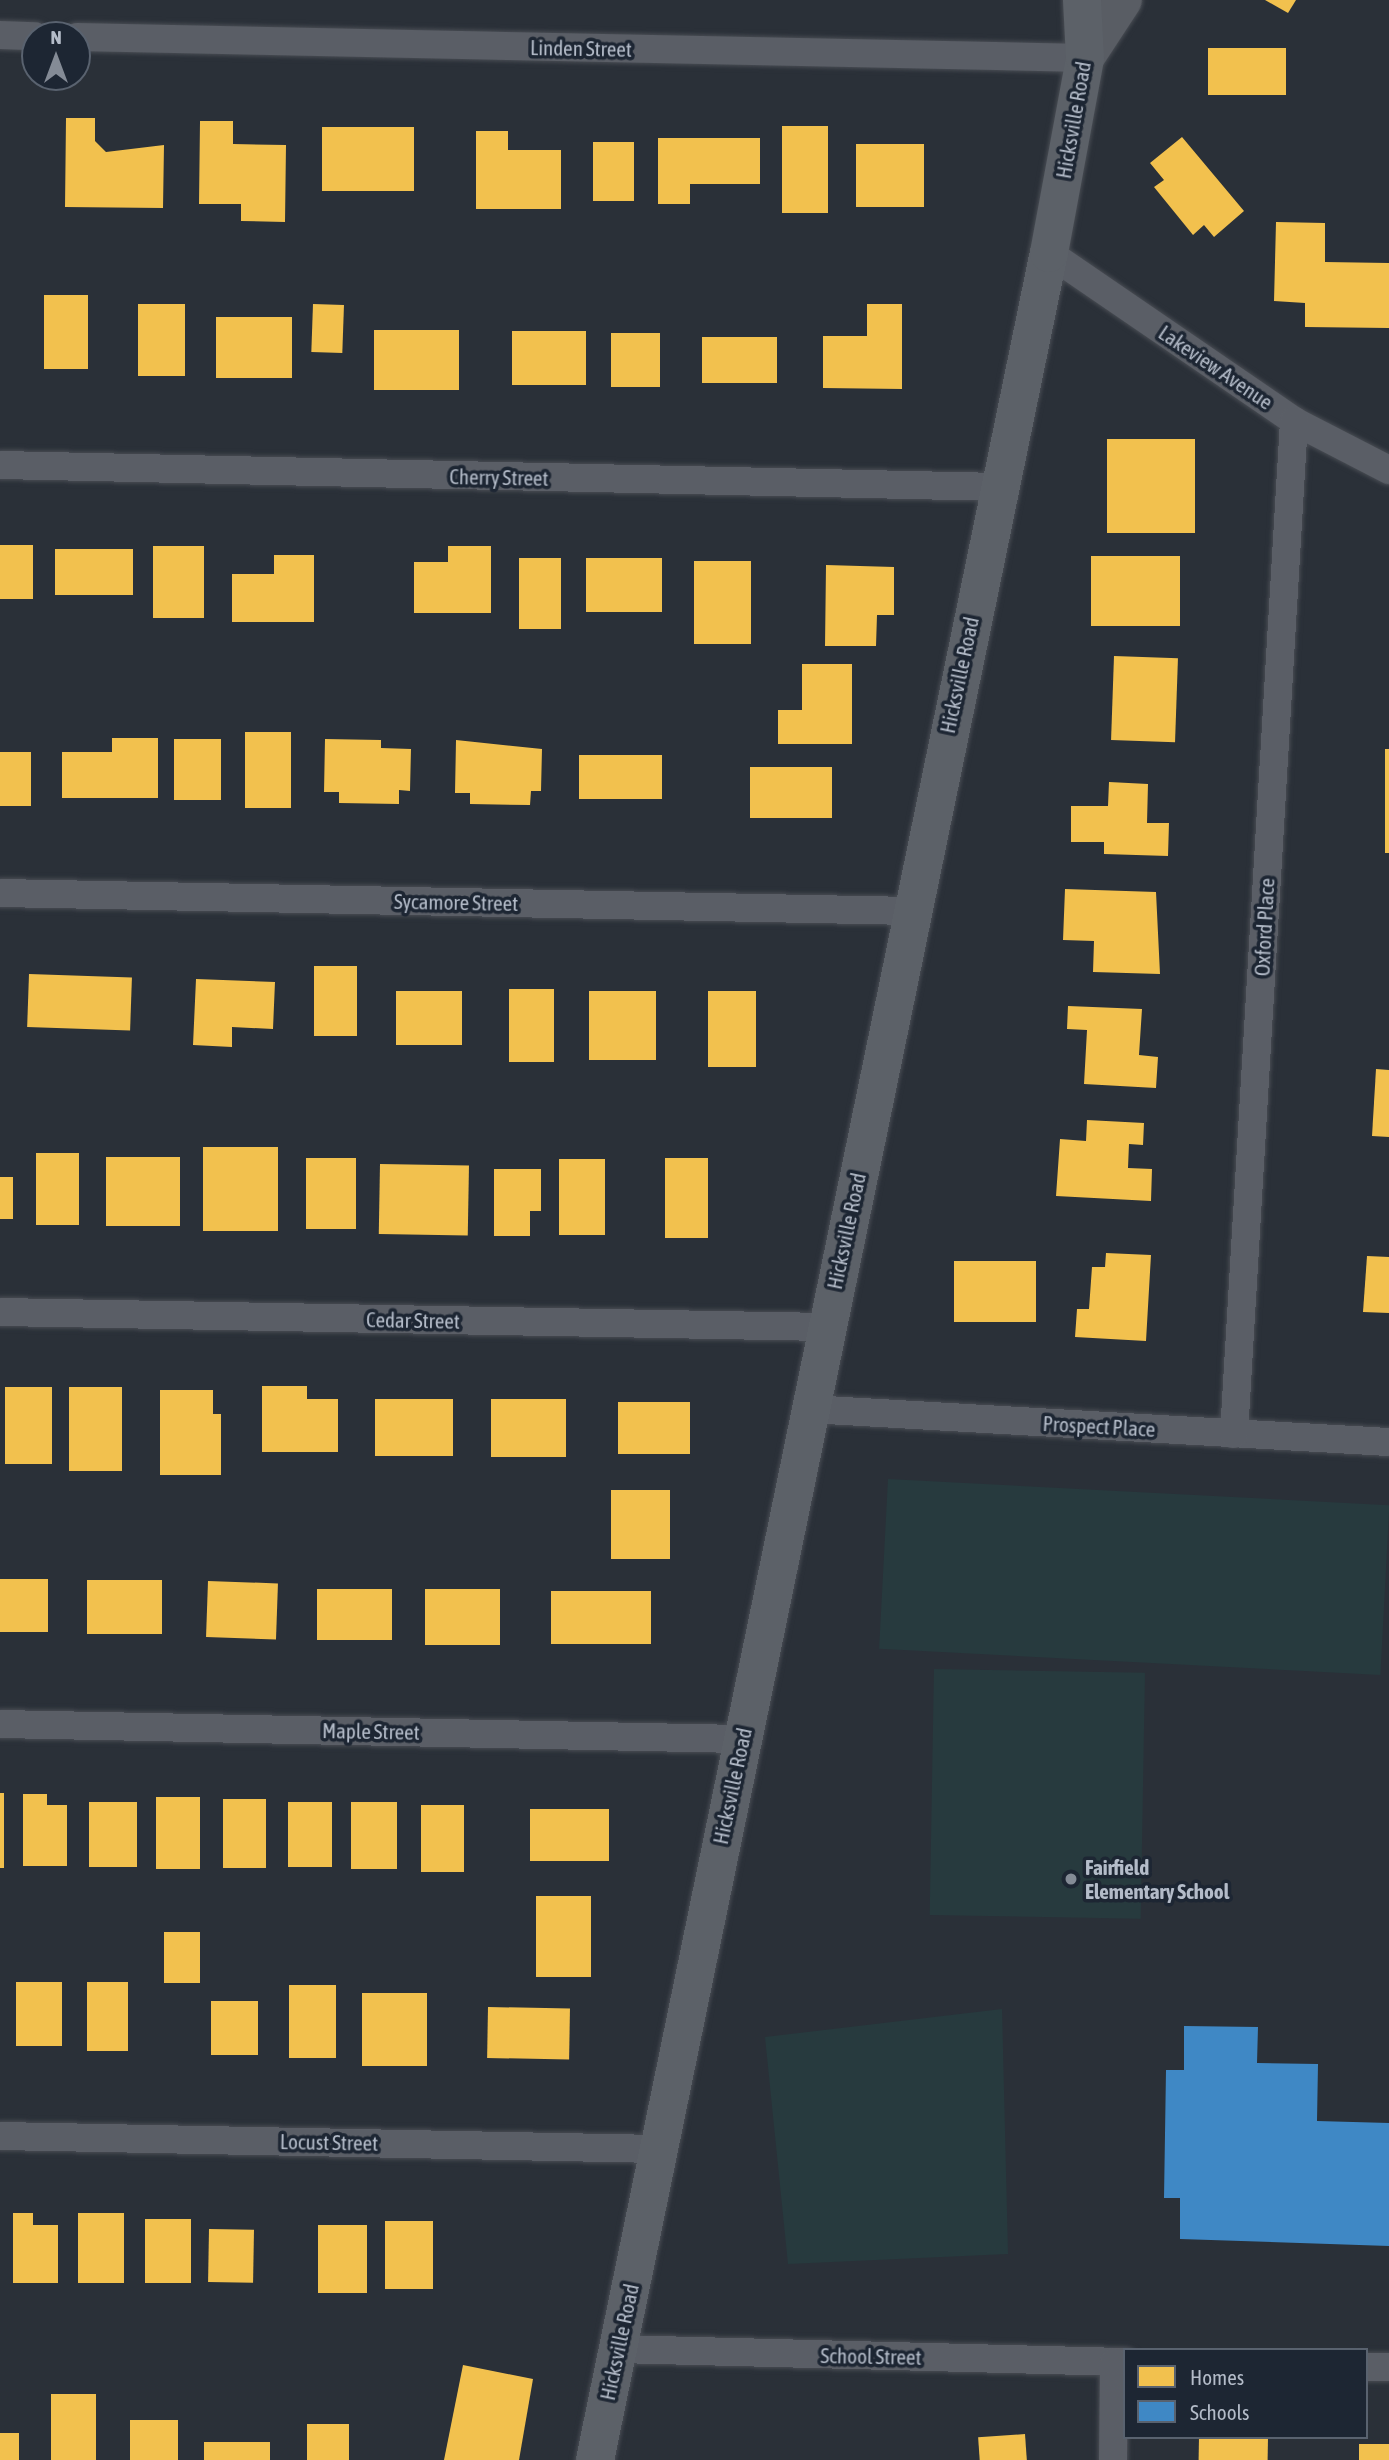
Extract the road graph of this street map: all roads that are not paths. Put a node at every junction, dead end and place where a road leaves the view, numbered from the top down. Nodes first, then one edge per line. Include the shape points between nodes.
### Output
1 (1082, 0) edge
2 (1123, 0) edge
3 (0, 35) edge
4 (21, 36) edge
5 (91, 37) edge
6 (1085, 58) junction
7 (1049, 253) junction
8 (1294, 421) junction
9 (0, 465) edge
10 (1389, 470) edge
11 (998, 487) junction
12 (0, 893) edge
13 (911, 911) junction
14 (0, 1312) edge
15 (826, 1327) junction
16 (809, 1409) junction
17 (1234, 1434) junction
18 (1389, 1442) edge
19 (0, 1724) edge
20 (742, 1739) junction
21 (0, 2136) edge
22 (658, 2149) junction
23 (617, 2349) junction
24 (1119, 2362) edge
25 (1368, 2367) edge
26 (1389, 2367) edge
27 (595, 2460) edge
28 (1113, 2460) edge

1 - 6 main road, Hicksville Road
2 - 6 main road
3 - 4 street
5 - 6 street, Linden Street
6 - 7 main road, Hicksville Road
7 - 8 street, Lakeview Avenue
7 - 11 main road, Hicksville Road
8 - 10 street, Lakeview Avenue
8 - 17 street, Oxford Place
9 - 11 street, Cherry Street
11 - 13 main road, Hicksville Road
12 - 13 street, Sycamore Street
13 - 15 main road, Hicksville Road
14 - 15 street, Cedar Street
15 - 16 main road, Hicksville Road
16 - 17 street, Prospect Place
16 - 20 main road, Hicksville Road
17 - 18 street, Prospect Place
19 - 20 street, Maple Street
20 - 22 main road, Hicksville Road
21 - 22 street, Locust Street
22 - 23 main road, Hicksville Road
23 - 24 street, School Street
23 - 27 main road, Hicksville Road
24 - 28 street
25 - 26 street

